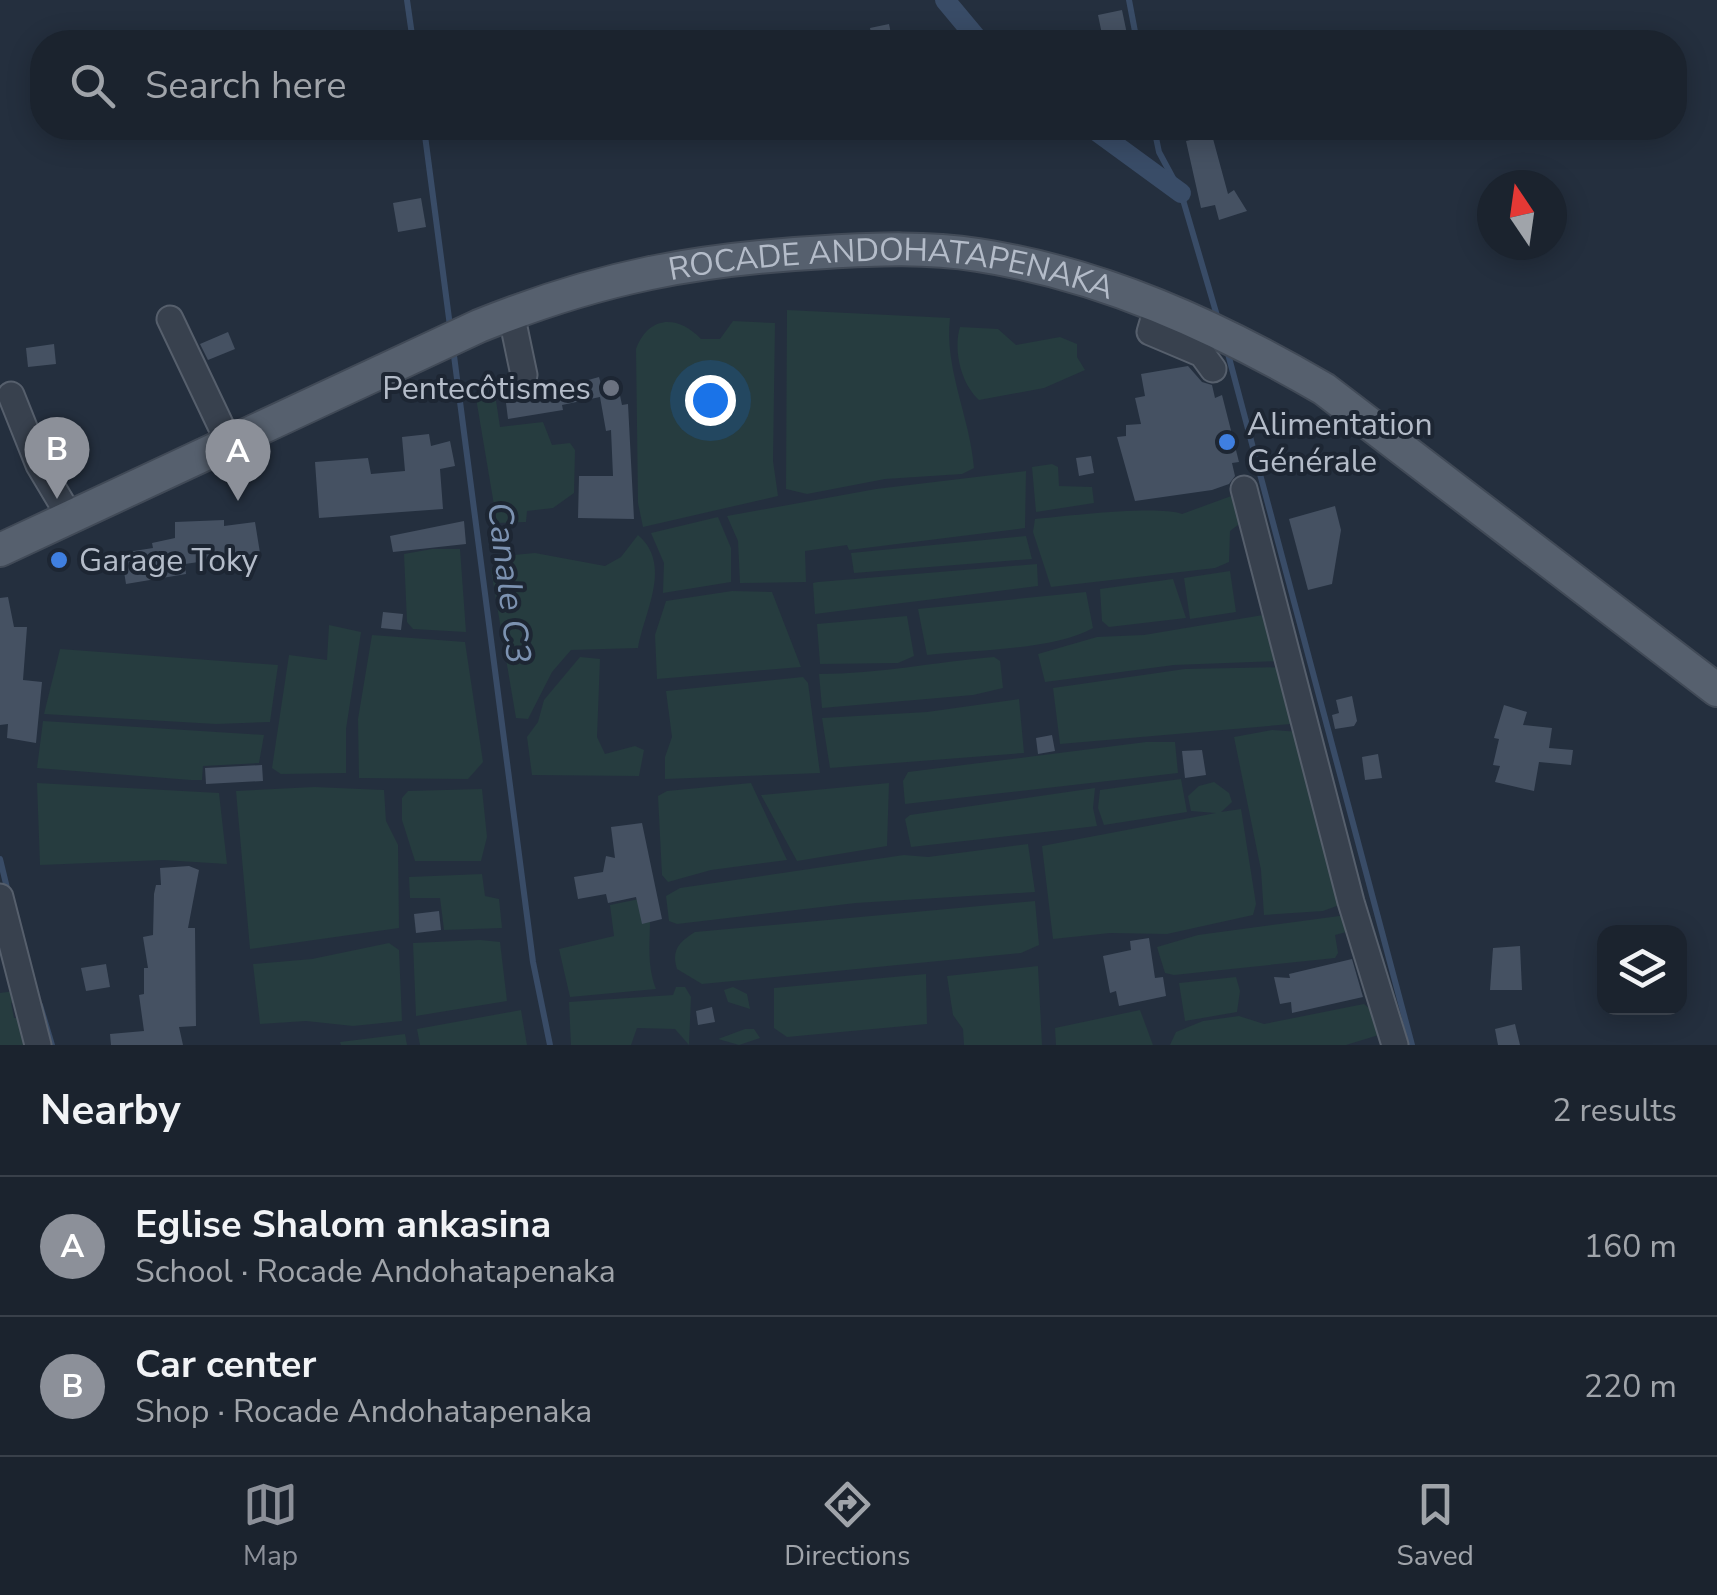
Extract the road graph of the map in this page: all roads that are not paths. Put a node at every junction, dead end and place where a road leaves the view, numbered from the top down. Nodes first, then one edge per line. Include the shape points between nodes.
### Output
1 (1172, 310) junction
2 (511, 314) junction
3 (170, 318) dead end
4 (1213, 369) dead end
5 (524, 376) dead end
6 (11, 395) dead end
7 (222, 431) junction
8 (1244, 488) dead end
9 (64, 507) junction
10 (0, 550) edge
11 (1717, 690) edge
12 (0, 897) edge
13 (38, 1045) edge
14 (1395, 1045) edge

1 - 2 main road, ROCADE ANDOHATAPENAKA via 1030,266 903,248 733,257 642,272
1 - 4 street via 1150,332 1202,354
1 - 11 main road, ROCADE ANDOHATAPENAKA via 1324,388
2 - 5 street
2 - 7 main road, ROCADE ANDOHATAPENAKA
3 - 7 street
6 - 9 street via 38,465
7 - 9 main road, ROCADE ANDOHATAPENAKA
8 - 14 street via 1351,902
9 - 10 main road, ROCADE ANDOHATAPENAKA
12 - 13 street

